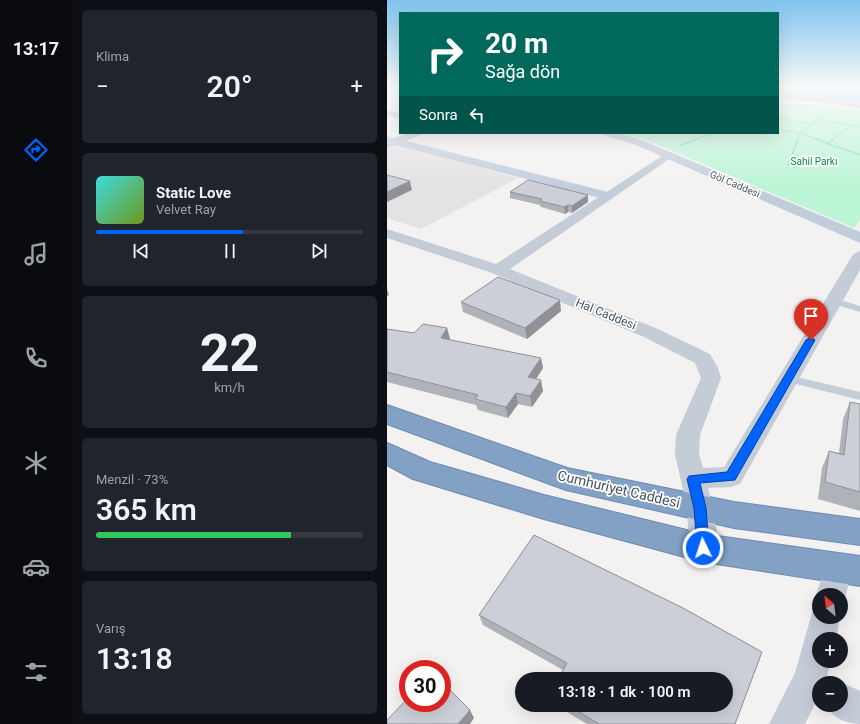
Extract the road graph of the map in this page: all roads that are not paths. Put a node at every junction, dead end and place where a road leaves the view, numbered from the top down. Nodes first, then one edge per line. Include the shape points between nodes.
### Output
1 (414, 134) edge
2 (612, 134) edge
3 (390, 142) edge
4 (672, 149) junction
5 (607, 196) junction
6 (387, 233) edge
7 (860, 238) edge
8 (860, 256) edge
9 (498, 270) junction
10 (833, 301) junction
11 (860, 309) edge
12 (788, 379) junction
13 (860, 396) edge
14 (387, 414) edge
15 (387, 453) edge
16 (693, 479) junction
17 (700, 508) junction
18 (860, 532) edge
19 (703, 548) junction
20 (843, 578) edge
21 (812, 684) edge
22 (848, 703) edge
23 (860, 711) edge
24 (787, 724) edge

1 - 3 street
2 - 4 street, Göl Caddesi
3 - 5 street
4 - 5 street
4 - 7 street, Göl Caddesi
5 - 9 street
6 - 9 street, Hal Caddesi
8 - 10 street
9 - 16 street, Hal Caddesi via 651,333 703,359 711,378 688,435 687,454
10 - 11 lane
10 - 12 street
12 - 13 lane
12 - 16 street via 731,477
14 - 17 highway, Cumhuriyet Caddesi via 566,479
15 - 19 highway via 431,473 544,507
16 - 17 street, Hal Caddesi
17 - 18 highway, Cumhuriyet Caddesi
17 - 19 street, Hal Caddesi
19 - 20 highway
21 - 24 street
22 - 23 street

